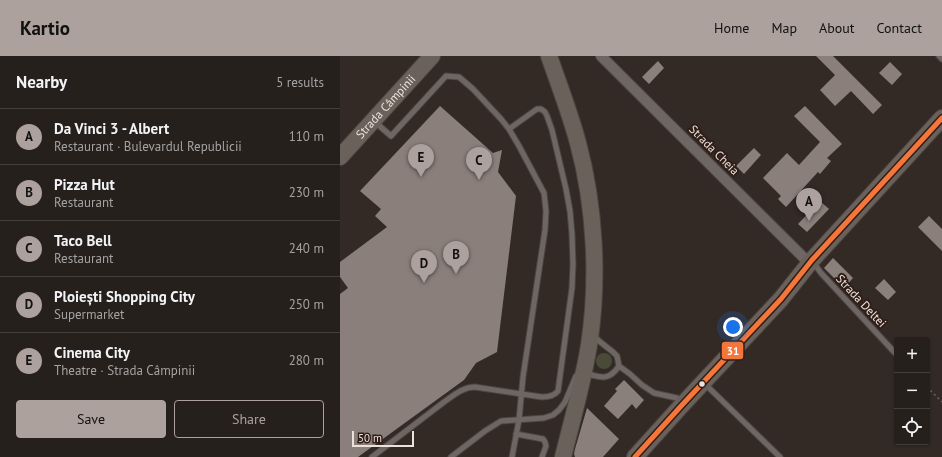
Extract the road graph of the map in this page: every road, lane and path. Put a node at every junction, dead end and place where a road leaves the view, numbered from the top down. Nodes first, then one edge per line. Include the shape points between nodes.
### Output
1 (432, 56) edge
2 (549, 56) edge
3 (601, 56) edge
4 (939, 56) edge
5 (942, 59) edge
6 (374, 121) junction
7 (938, 125) edge
8 (509, 129) junction
9 (340, 157) edge
10 (810, 261) junction
11 (590, 338) junction
12 (894, 352) edge
13 (619, 366) junction
14 (584, 373) junction
15 (703, 382) junction
16 (930, 389) edge
17 (521, 394) junction
18 (677, 398) junction
19 (942, 402) edge
20 (519, 420) junction
21 (516, 434) junction
22 (564, 456) edge
23 (372, 457) edge
24 (451, 457) edge
25 (512, 457) edge
26 (542, 457) edge
27 (622, 457) edge
28 (635, 457) edge
29 (780, 457) edge

1 - 6 main road, Strada Câmpinii
2 - 11 main road via 570,116 585,173 592,224 594,276 594,308
3 - 10 street, Strada Cheia
4 - 5 lane
6 - 8 lane via 391,136 446,76 459,77
6 - 9 main road, Strada Câmpinii
7 - 10 main road
8 - 17 lane via 544,193 546,210
8 - 17 lane via 537,109 545,112 566,189 572,245 572,288 558,391 548,397
10 - 12 lane, Strada Deltei
10 - 15 main road via 781,299
10 - 18 main road
11 - 13 lane via 614,352
11 - 14 main road
11 - 20 lane via 565,402 559,410 544,418
13 - 14 lane via 606,378
13 - 18 lane via 654,393
14 - 22 main road
15 - 28 main road
15 - 29 lane
16 - 19 path
17 - 20 lane
17 - 23 lane via 475,387 465,389
18 - 27 main road
20 - 21 lane
20 - 24 lane via 497,423
21 - 25 lane
21 - 26 lane via 543,439 546,446

